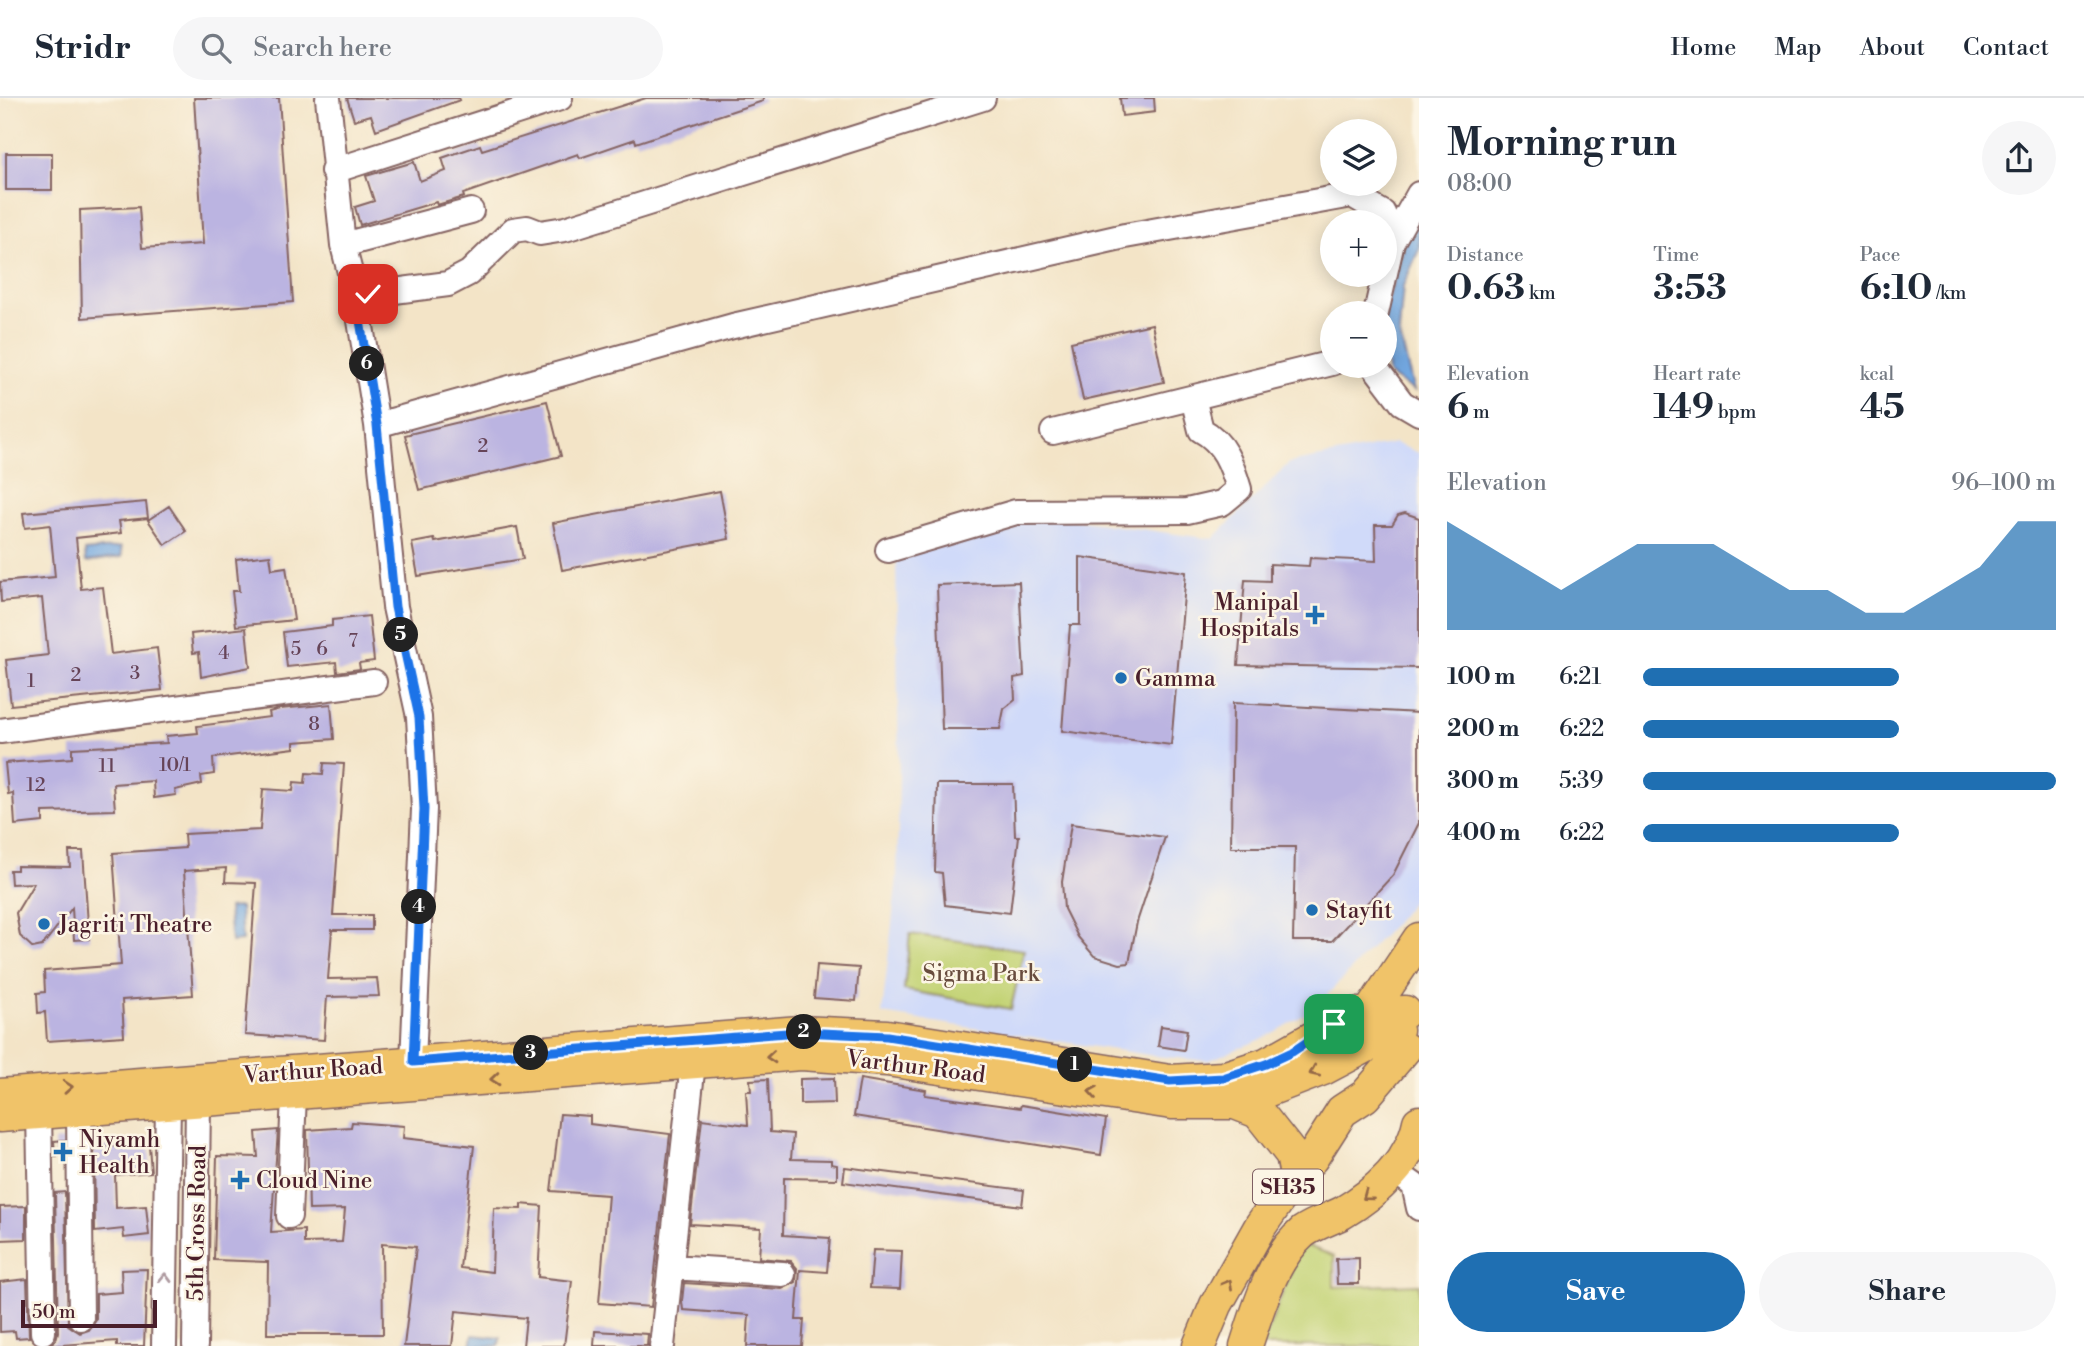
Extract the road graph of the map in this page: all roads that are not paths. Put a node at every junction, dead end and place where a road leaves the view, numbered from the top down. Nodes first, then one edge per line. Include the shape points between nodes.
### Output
1 (328, 98) edge
2 (560, 98) edge
3 (983, 98) edge
4 (333, 171) junction
5 (1419, 194) edge
6 (1378, 210) edge
7 (471, 211) dead end
8 (1397, 233) edge
9 (342, 245) junction
10 (356, 296) junction
11 (1320, 366) edge
12 (1385, 378) edge
13 (1193, 398) junction
14 (1411, 408) edge
15 (377, 425) junction
16 (1053, 432) dead end
17 (888, 550) dead end
18 (374, 682) dead end
19 (0, 731) edge
20 (1419, 939) edge
21 (1370, 1012) junction
22 (1409, 1030) edge
23 (413, 1062) junction
24 (692, 1063) junction
25 (294, 1094) junction
26 (183, 1102) junction
27 (1235, 1103) junction
28 (0, 1106) edge
29 (79, 1108) junction
30 (39, 1112) junction
31 (1419, 1122) edge
32 (1394, 1171) junction
33 (1296, 1175) junction
34 (1419, 1208) edge
35 (289, 1216) dead end
36 (1252, 1243) junction
37 (1280, 1260) junction
38 (671, 1268) junction
39 (783, 1274) dead end
40 (81, 1318) dead end
41 (43, 1332) dead end
42 (164, 1346) edge
43 (195, 1346) edge
44 (662, 1346) edge
45 (1199, 1346) edge
46 (1245, 1346) edge

1 - 4 street
2 - 4 street
3 - 10 street via 565,229 540,233 527,228 513,230 469,273 449,284
4 - 9 street
5 - 8 street
6 - 15 street via 1352,195 1125,236 733,326
7 - 9 street
9 - 10 street
10 - 15 street
11 - 13 street
12 - 14 street
13 - 16 street
13 - 17 street via 1201,430 1216,438 1239,489 1222,503 1187,511 1016,512
15 - 23 street via 395,607 419,717 424,809
18 - 19 street
20 - 21 main road
21 - 22 main road, Varthur Road
21 - 23 main road, Varthur Road via 1334,1024 1266,1064 1223,1078 1170,1081 887,1036 800,1032
22 -> 27 main road, Varthur Road
22 - 33 main road, SH35 via 1365,1096 1342,1111
28 -> 23 main road, Varthur Road
24 -> 25 main road, Varthur Road
27 -> 24 main road, Varthur Road via 1138,1099 849,1057 800,1054
24 - 38 street
25 - 26 main road, Varthur Road
25 - 35 street
26 - 29 main road, Varthur Road
42 -> 26 street, 5th Cross Road
26 - 43 street, 5th Cross Road
27 - 33 main road via 1258,1112 1292,1155
28 - 30 main road, Varthur Road
29 - 30 main road, Varthur Road
29 - 40 street
30 - 41 street
31 - 32 main road, SH35
32 - 34 street via 1414,1185
32 -> 37 main road, SH35 via 1370,1196 1304,1232
33 - 36 main road, SH35
36 - 37 main road
45 -> 36 main road, SH35 via 1216,1305
37 - 46 main road, SH35
38 - 39 street
38 - 44 street

